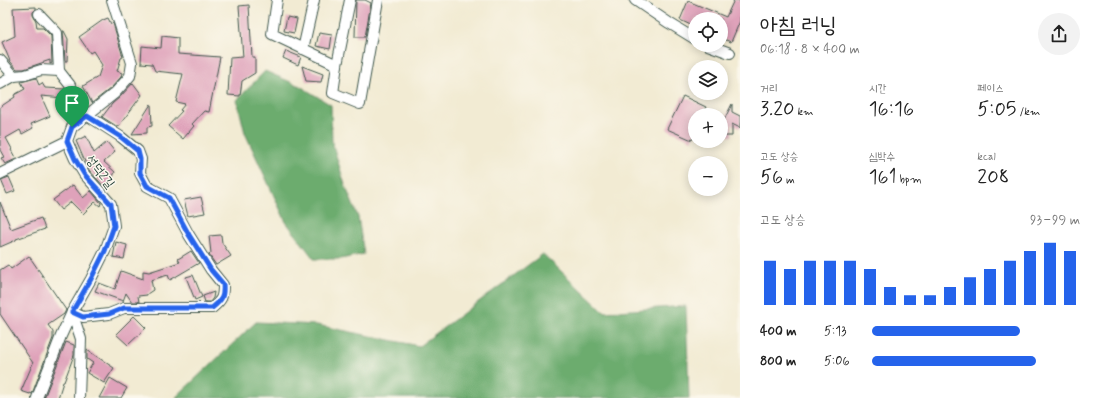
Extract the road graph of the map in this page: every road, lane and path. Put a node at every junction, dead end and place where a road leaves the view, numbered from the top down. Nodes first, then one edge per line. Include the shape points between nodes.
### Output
1 (112, 0) edge
2 (277, 0) edge
3 (314, 0) edge
4 (350, 0) edge
5 (378, 0) edge
6 (635, 0) edge
7 (39, 14) dead end
8 (688, 35) edge
9 (303, 49) junction
10 (0, 60) edge
11 (337, 65) junction
12 (59, 71) junction
13 (14, 76) junction
14 (0, 84) edge
15 (87, 116) junction
16 (67, 141) junction
17 (4, 172) edge
18 (72, 312) junction
19 (36, 398) edge
20 (79, 398) edge

1 - 15 street via 132,63 130,76 115,93
2 - 9 street via 272,34
3 - 9 street
4 - 11 street
5 - 11 street via 360,104 333,93
6 - 8 street
7 - 12 street via 57,33
9 - 11 street
10 - 13 street
12 - 13 street via 41,70
12 - 15 street
13 - 14 street
15 - 16 street via 72,127
15 - 18 street via 138,151 140,173 147,186 169,198 189,235 223,284 224,294 220,302 212,308 124,308 109,314 83,317
16 - 17 street
16 - 18 street, 성덕2길 via 84,174 111,204 114,226 95,272
18 - 19 street, 성덕2길
18 - 20 street via 81,339

